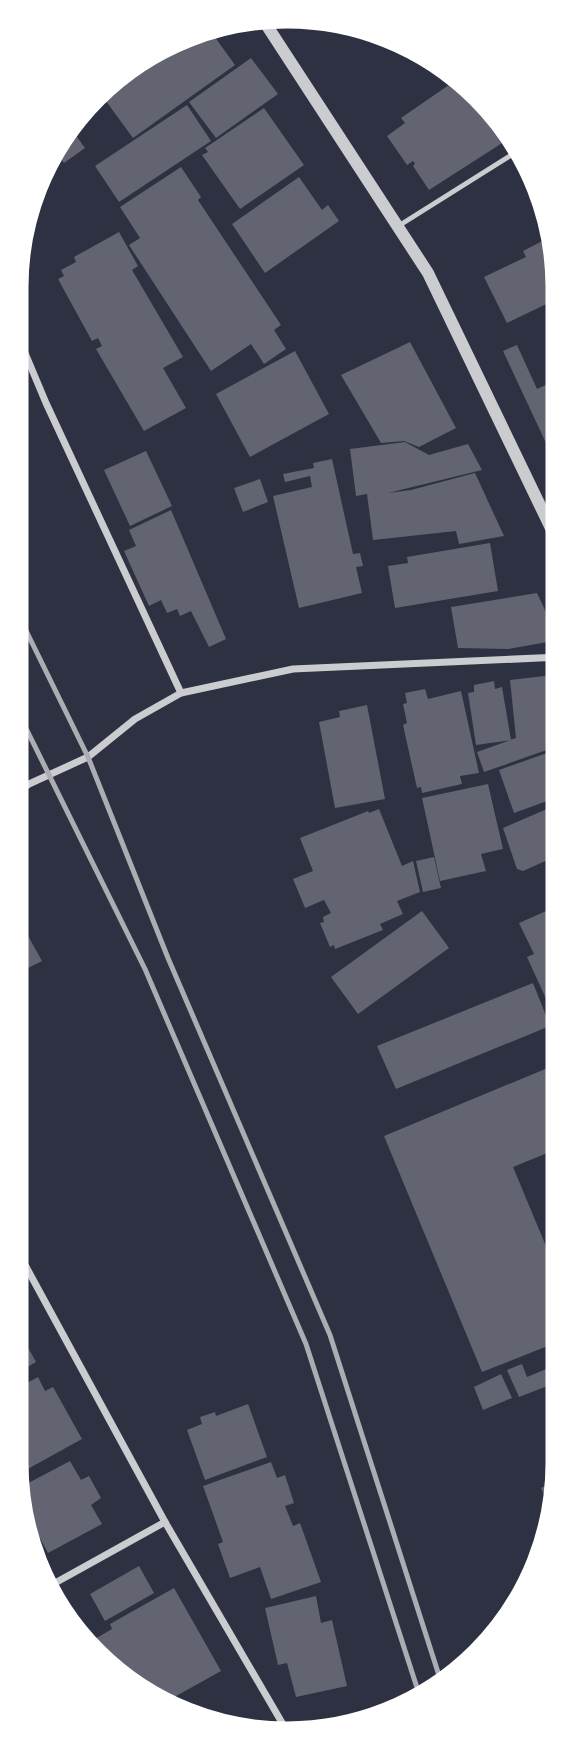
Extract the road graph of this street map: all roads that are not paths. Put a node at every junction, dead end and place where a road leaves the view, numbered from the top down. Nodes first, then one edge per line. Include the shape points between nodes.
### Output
1 (267, 25) edge
2 (514, 154) edge
3 (400, 225) junction
4 (24, 348) edge
5 (550, 525) edge
6 (550, 657) edge
7 (181, 693) junction
8 (24, 788) edge
9 (24, 1263) edge
10 (165, 1522) junction
11 (54, 1583) edge
12 (284, 1726) edge

1 - 3 street
2 - 3 lane
3 - 5 street via 428,273
4 - 7 street
6 - 7 street via 293,669
7 - 8 street via 135,719 89,757
9 - 10 street
10 - 11 street
10 - 12 street

